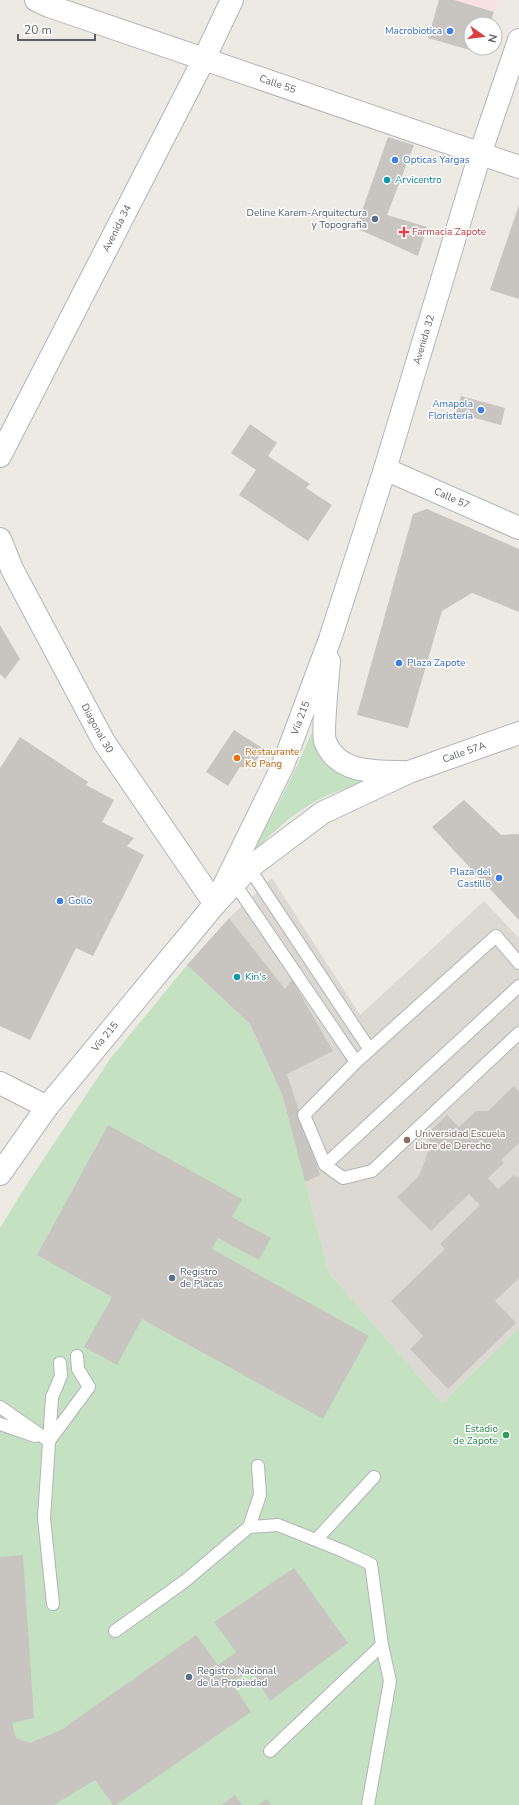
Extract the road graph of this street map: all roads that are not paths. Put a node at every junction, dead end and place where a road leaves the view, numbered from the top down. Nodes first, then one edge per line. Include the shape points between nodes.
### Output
1 (36, 0) edge
2 (232, 0) edge
3 (519, 40) edge
4 (204, 60) junction
5 (480, 154) junction
6 (519, 167) edge
7 (0, 456) edge
8 (385, 470) junction
9 (519, 528) edge
10 (0, 540) edge
11 (330, 639) junction
12 (519, 733) edge
13 (409, 772) junction
14 (242, 876) junction
15 (215, 904) junction
16 (519, 962) edge
17 (519, 986) edge
18 (519, 1033) edge
19 (370, 1050) junction
20 (356, 1062) junction
21 (0, 1082) edge
22 (47, 1107) junction
23 (325, 1165) junction
24 (0, 1174) edge
25 (77, 1356) dead end
26 (60, 1363) dead end
27 (0, 1407) edge
28 (0, 1424) edge
29 (49, 1440) junction
30 (258, 1466) dead end
31 (374, 1477) dead end
32 (249, 1527) junction
33 (316, 1540) junction
34 (53, 1604) dead end
35 (115, 1632) dead end
36 (382, 1645) junction
37 (270, 1751) dead end
38 (368, 1805) edge

1 - 4 main road, Calle 55
2 - 4 main road, Avenida 34
3 - 5 main road, Avenida 32
4 - 5 main road, Calle 55
4 - 7 main road, Avenida 34
5 - 6 main road, Calle 55
5 - 8 main road, Avenida 32
8 - 9 main road, Calle 57
8 - 11 main road, Avenida 32
10 - 15 main road, Diagonal 30 via 12,569 104,742
11 - 13 main road via 325,740 333,754 347,766 373,772
11 - 15 main road, Vía 215 via 283,765
12 - 13 main road, Calle 57A
13 - 14 main road, Vía 215 via 322,813
14 - 15 main road, Vía 215
14 - 19 lane
14 - 20 lane
15 - 22 main road, Vía 215
16 - 19 lane via 496,936
17 - 23 lane
18 - 23 lane via 372,1172 342,1178
19 - 20 lane
20 - 23 lane via 304,1115
21 - 22 main road
22 - 24 main road, Vía 215
25 - 29 lane via 78,1369 89,1387
26 - 29 lane via 61,1376 52,1397
27 - 29 lane
28 - 29 lane
29 - 34 lane via 44,1518
30 - 32 lane via 260,1495
31 - 33 lane
32 - 33 lane via 278,1525
32 - 35 lane via 185,1581
33 - 36 lane via 371,1564
36 - 37 lane
36 - 38 lane via 390,1681

